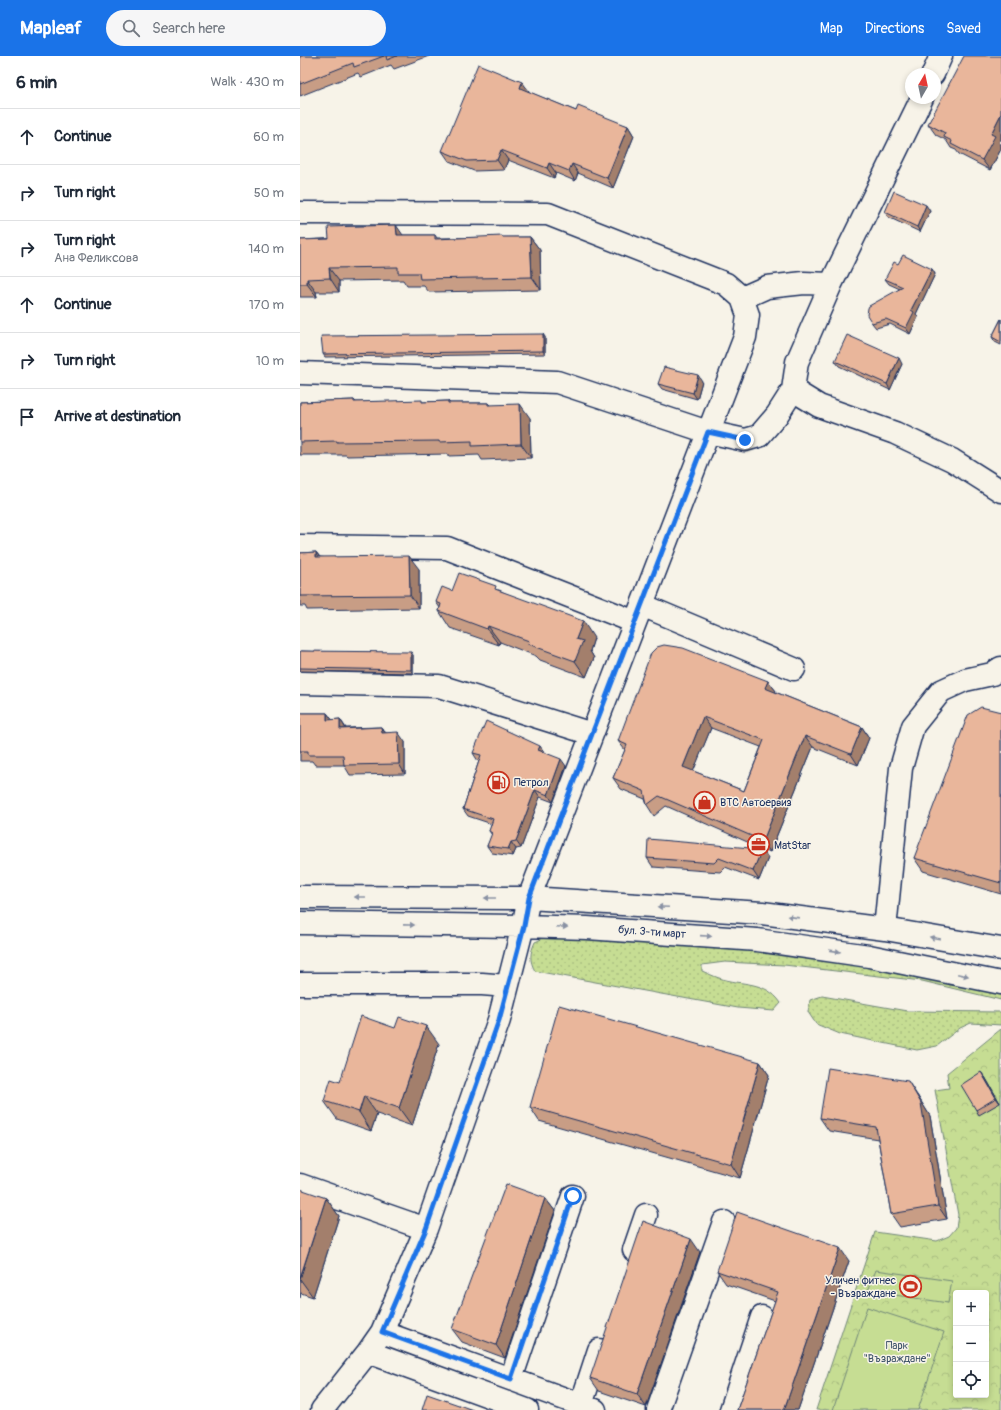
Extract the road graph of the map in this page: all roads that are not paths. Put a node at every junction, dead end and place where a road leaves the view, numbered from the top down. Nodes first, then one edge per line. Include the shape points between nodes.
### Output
1 (941, 56) edge
2 (936, 68) edge
3 (919, 104) edge
4 (300, 213) edge
5 (831, 284) junction
6 (742, 298) junction
7 (300, 373) edge
8 (793, 390) junction
9 (708, 432) junction
10 (1001, 491) edge
11 (300, 546) edge
12 (638, 614) junction
13 (1001, 668) edge
14 (794, 669) dead end
15 (300, 683) edge
16 (592, 734) junction
17 (300, 897) edge
18 (529, 898) junction
19 (300, 923) edge
20 (524, 926) junction
21 (885, 929) junction
22 (1001, 949) edge
23 (1001, 983) edge
24 (300, 984) edge
25 (507, 986) junction
26 (300, 1185) edge
27 (573, 1196) dead end
28 (646, 1215) dead end
29 (724, 1222) dead end
30 (426, 1229) junction
31 (628, 1266) edge
32 (762, 1317) dead end
33 (382, 1332) junction
34 (606, 1332) edge
35 (368, 1352) junction
36 (511, 1379) junction
37 (588, 1407) edge
38 (322, 1410) edge
39 (527, 1410) edge
40 (658, 1410) edge
41 (731, 1410) edge

1 - 2 street
3 - 5 street
4 - 6 street via 548,214 726,284
5 - 6 street via 804,283 767,288
5 - 8 street via 797,362
6 - 9 street via 748,315 745,337
7 - 9 street via 557,382
8 - 9 street via 759,436 745,440
8 - 10 street via 819,406 895,433 952,460
9 - 12 street
11 - 12 street via 446,548
12 - 14 street
12 - 16 street
13 - 21 street via 992,674 965,680 942,691 913,726 901,768
15 - 16 street via 439,686
16 - 18 street
18 -> 17 street
18 - 20 street
21 -> 18 street via 762,913
19 -> 20 street, бул. 3-ти март
20 -> 23 street, бул. 3-ти март via 757,940 870,956
20 - 25 street
22 -> 21 street
24 - 25 street
25 - 30 street via 499,1020
26 - 30 street
27 - 36 street
28 - 31 street
29 - 40 street
30 - 33 street
32 - 41 street
33 - 35 street
33 - 36 street
34 - 37 street
35 - 38 street
35 - 39 street
36 - 37 street

